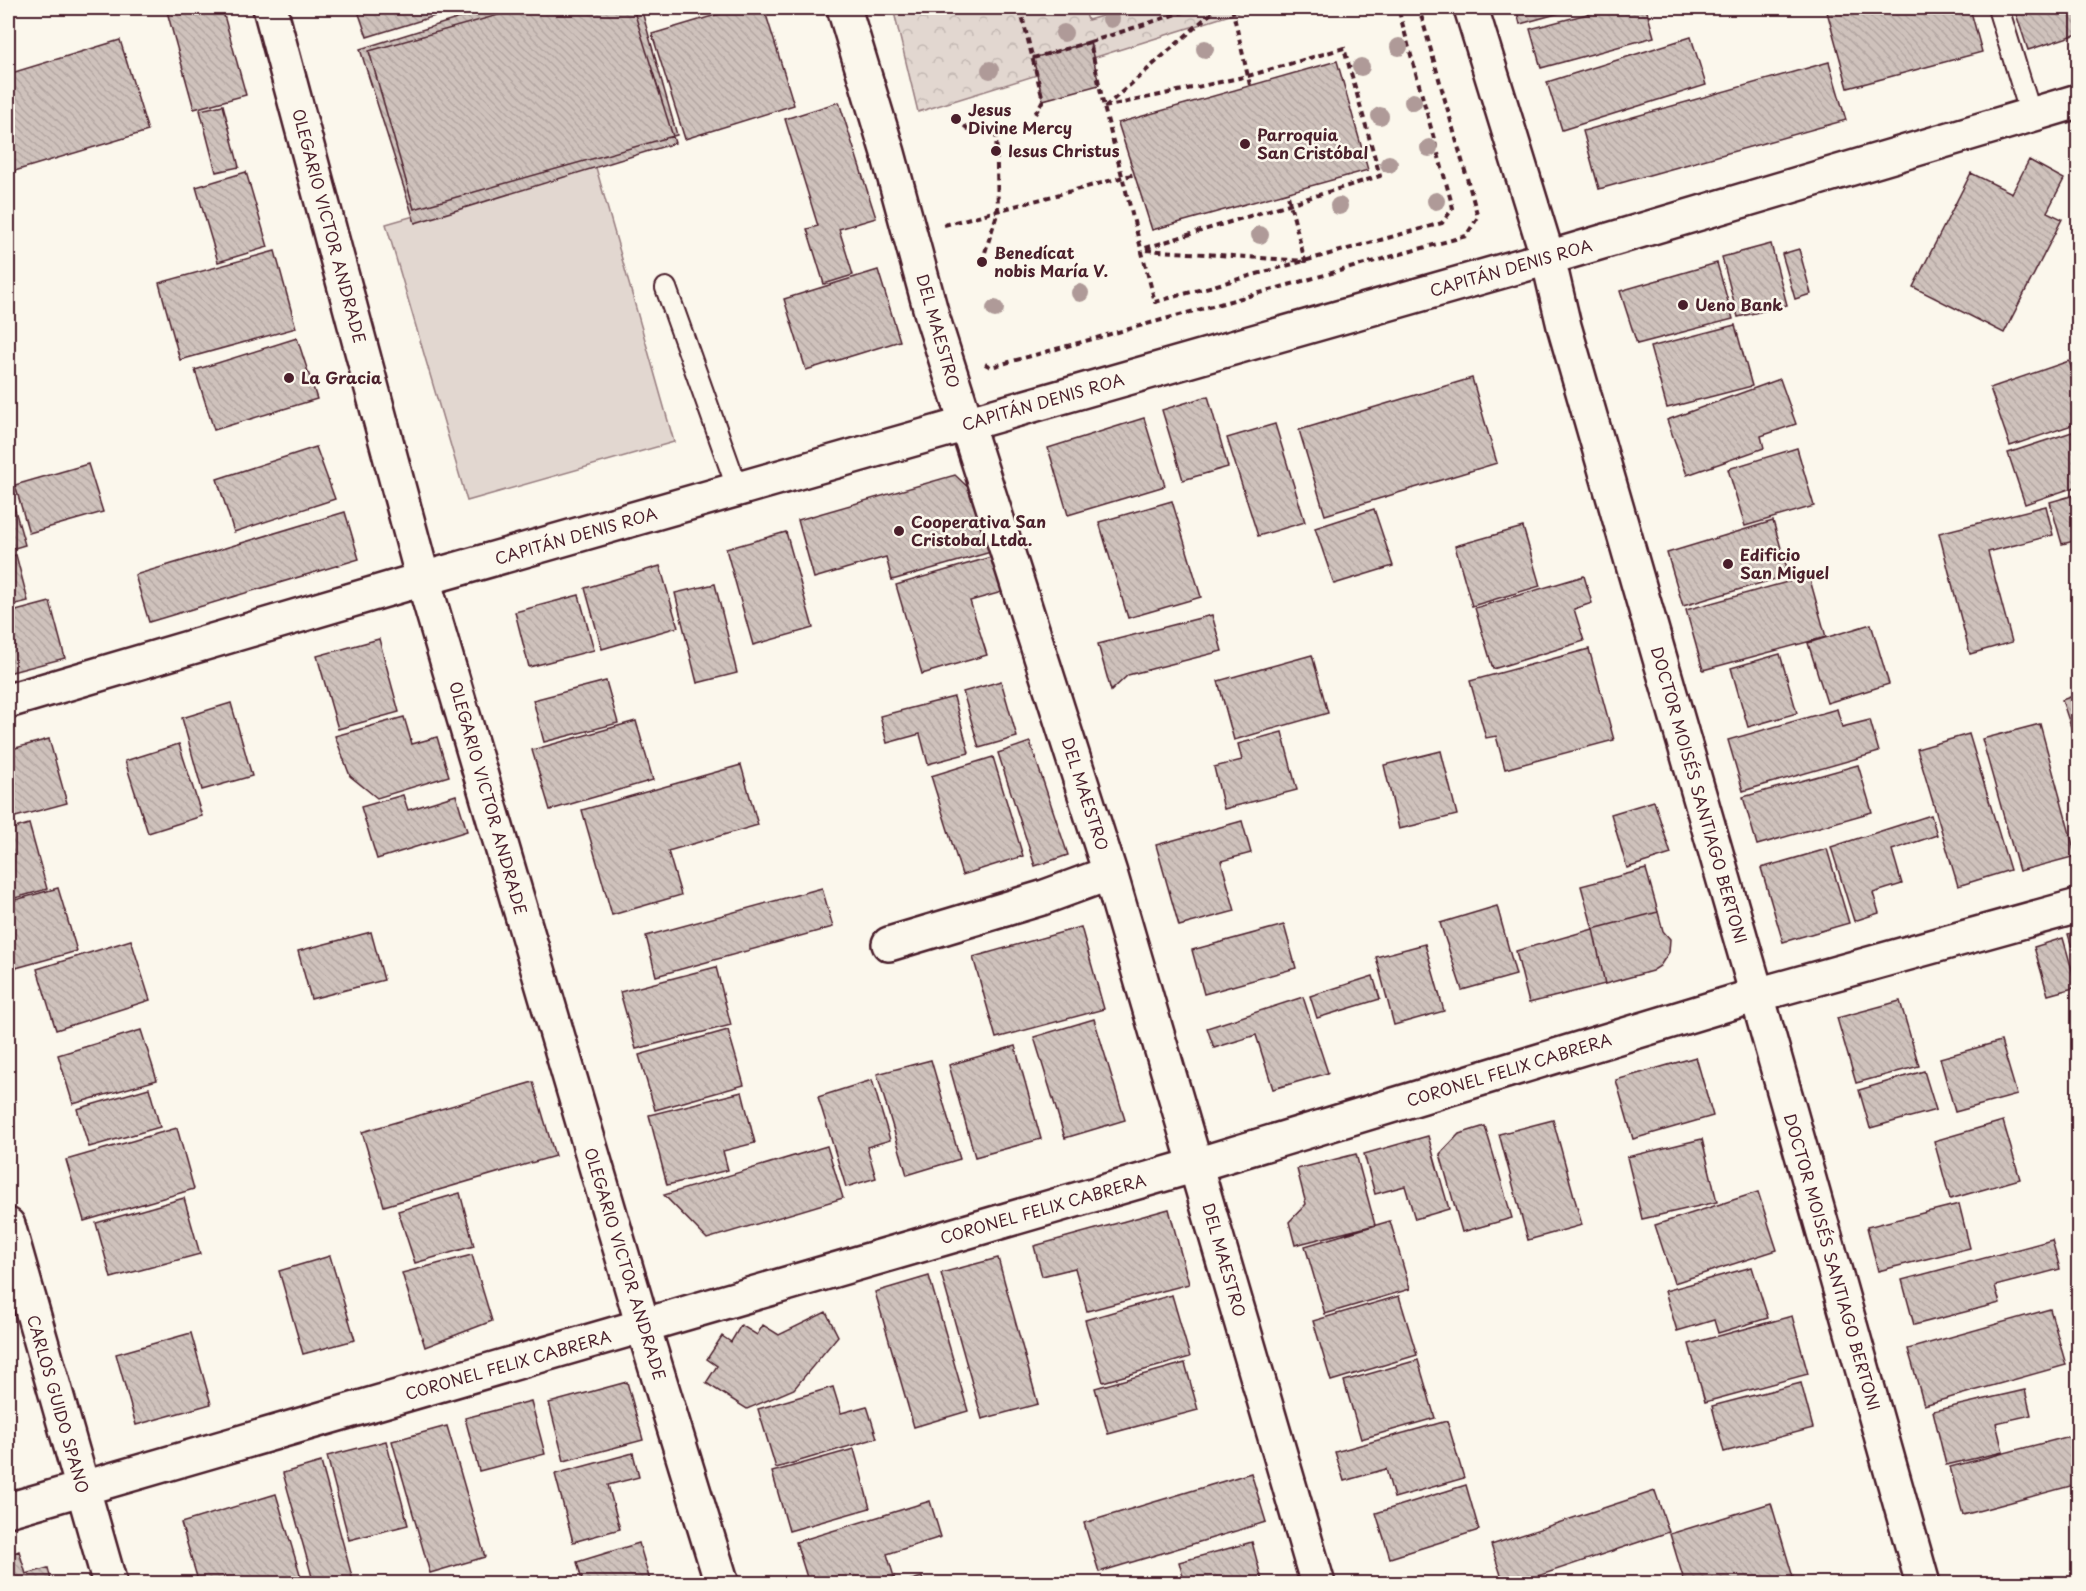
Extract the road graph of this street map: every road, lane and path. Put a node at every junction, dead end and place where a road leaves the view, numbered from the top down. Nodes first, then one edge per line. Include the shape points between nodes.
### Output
1 (270, 8) edge
2 (844, 8) edge
3 (1020, 8) edge
4 (1195, 8) edge
5 (1217, 8) edge
6 (1233, 8) edge
7 (1398, 8) edge
8 (1419, 8) edge
9 (1471, 8) edge
10 (1998, 8) edge
11 (1090, 42) junction
12 (1033, 58) junction
13 (1248, 76) junction
14 (1250, 85) dead end
15 (2079, 101) edge
16 (1104, 108) junction
17 (2031, 114) junction
18 (1034, 116) dead end
19 (956, 119) dead end
20 (996, 125) dead end
21 (972, 132) dead end
22 (1135, 174) dead end
23 (1123, 178) junction
24 (1287, 192) dead end
25 (1290, 204) junction
26 (998, 211) junction
27 (935, 228) dead end
28 (1142, 249) junction
29 (1548, 258) junction
30 (1305, 261) junction
31 (982, 262) dead end
32 (666, 288) dead end
33 (982, 362) dead end
34 (965, 424) junction
35 (738, 490) junction
36 (423, 579) junction
37 (8, 701) edge
38 (1110, 873) junction
39 (2079, 906) edge
40 (889, 944) dead end
41 (1757, 995) junction
42 (1196, 1165) junction
43 (8, 1224) edge
44 (643, 1326) junction
45 (81, 1489) junction
46 (8, 1510) edge
47 (110, 1584) edge
48 (722, 1584) edge
49 (1318, 1584) edge
50 (1923, 1584) edge

1 - 36 street, OLEGARIO VICTOR ANDRADE
2 - 34 street, DEL MAESTRO
3 - 12 path
4 - 11 path
5 - 16 path
6 - 13 path
7 - 30 path via 1453,208 1442,223
8 - 33 path via 1478,217 1466,236 991,368
9 - 29 street, DOCTOR MOISÉS SANTIAGO BERTONI
10 - 17 lane
11 - 12 path
11 - 16 path
12 - 18 path via 1043,100
13 - 14 path
13 - 16 path
13 - 25 path via 1344,48 1380,176
15 - 17 street, CAPITÁN DENIS ROA
16 - 23 path
17 - 29 street, CAPITÁN DENIS ROA
19 - 21 path
20 - 26 path
22 - 23 path
23 - 26 path
23 - 28 path
24 - 25 path
25 - 28 path
25 - 30 path
26 - 27 path
26 - 31 path
28 - 30 path
28 - 30 path via 1155,302
29 - 34 street, CAPITÁN DENIS ROA
29 - 41 street, DOCTOR MOISÉS SANTIAGO BERTONI via 1570,349
32 - 35 lane
34 - 35 street, CAPITÁN DENIS ROA
34 - 38 street, DEL MAESTRO
35 - 36 street, CAPITÁN DENIS ROA
36 - 37 street, CAPITÁN DENIS ROA
36 - 44 street, OLEGARIO VICTOR ANDRADE
38 - 40 street via 1042,898
38 - 42 street, DEL MAESTRO
39 - 41 street, CORONEL FELIX CABRERA
41 - 42 street, CORONEL FELIX CABRERA
41 - 50 street, DOCTOR MOISÉS SANTIAGO BERTONI
42 - 44 street, CORONEL FELIX CABRERA
42 - 49 street, DEL MAESTRO
43 - 45 street, CARLOS GUIDO SPANO
44 - 45 street, CORONEL FELIX CABRERA
44 - 48 street, OLEGARIO VICTOR ANDRADE
45 - 46 street, CORONEL FELIX CABRERA
45 - 47 street, CARLOS GUIDO SPANO

